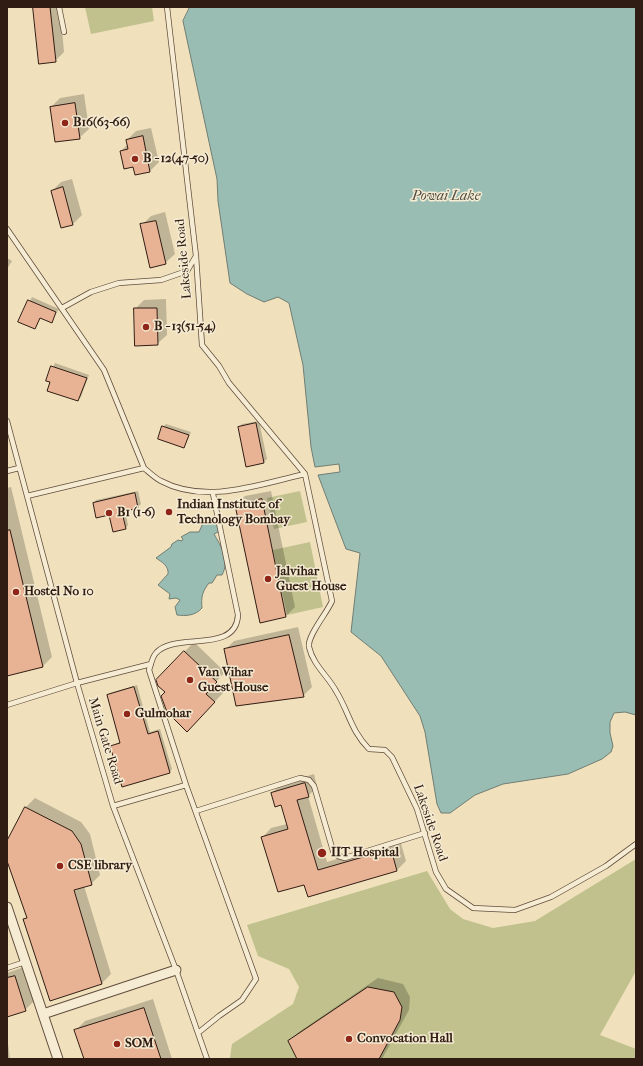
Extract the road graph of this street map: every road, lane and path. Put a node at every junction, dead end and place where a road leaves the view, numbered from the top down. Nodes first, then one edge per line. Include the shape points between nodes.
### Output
1 (59, 7) edge
2 (167, 7) edge
3 (64, 32) dead end
4 (7, 229) edge
5 (196, 256) junction
6 (62, 308) junction
7 (7, 421) edge
8 (20, 468) junction
9 (144, 468) junction
10 (7, 471) edge
11 (305, 474) junction
12 (213, 494) junction
13 (27, 496) junction
14 (152, 664) junction
15 (77, 683) junction
16 (7, 705) edge
17 (186, 785) junction
18 (113, 806) junction
19 (196, 811) junction
20 (425, 833) junction
21 (636, 844) edge
22 (7, 907) edge
23 (25, 962) junction
24 (7, 968) edge
25 (176, 970) junction
26 (42, 1014) junction
27 (198, 1033) junction
28 (58, 1059) edge
29 (207, 1059) edge

1 - 3 lane
2 - 5 lane, Lakeside Road
4 - 6 lane
5 - 6 lane via 187,271 161,280 119,283 105,287
5 - 11 lane, Lakeside Road via 202,345 229,383
6 - 9 lane via 104,370
7 - 8 lane, Main Gate Road
8 - 10 lane
8 - 13 lane, Main Gate Road
9 - 12 lane via 161,481 184,489
9 - 13 lane
11 - 12 lane
11 - 20 lane, Lakeside Road via 332,601 327,613 312,632 309,646 321,672 336,691 359,739 369,750 385,750 392,757 417,809
12 - 14 lane via 238,615 237,625 233,631 222,637 168,645 156,653
13 - 15 lane, Main Gate Road
14 - 15 lane
14 - 17 lane via 149,670
15 - 16 lane
15 - 18 lane, Main Gate Road
17 - 18 lane
17 - 19 lane
18 - 25 lane, Main Gate Road
19 - 20 lane via 300,778 309,780 314,786 333,851 338,856 345,858
19 - 27 lane via 256,979 242,1000
20 - 21 lane, Lakeside Road via 436,872 446,889 473,908 515,910 551,897 606,866
22 - 23 street
23 - 24 lane
23 - 26 street
25 - 26 street
25 - 27 lane, Main Gate Road
26 - 28 street
27 - 29 lane, Main Gate Road

